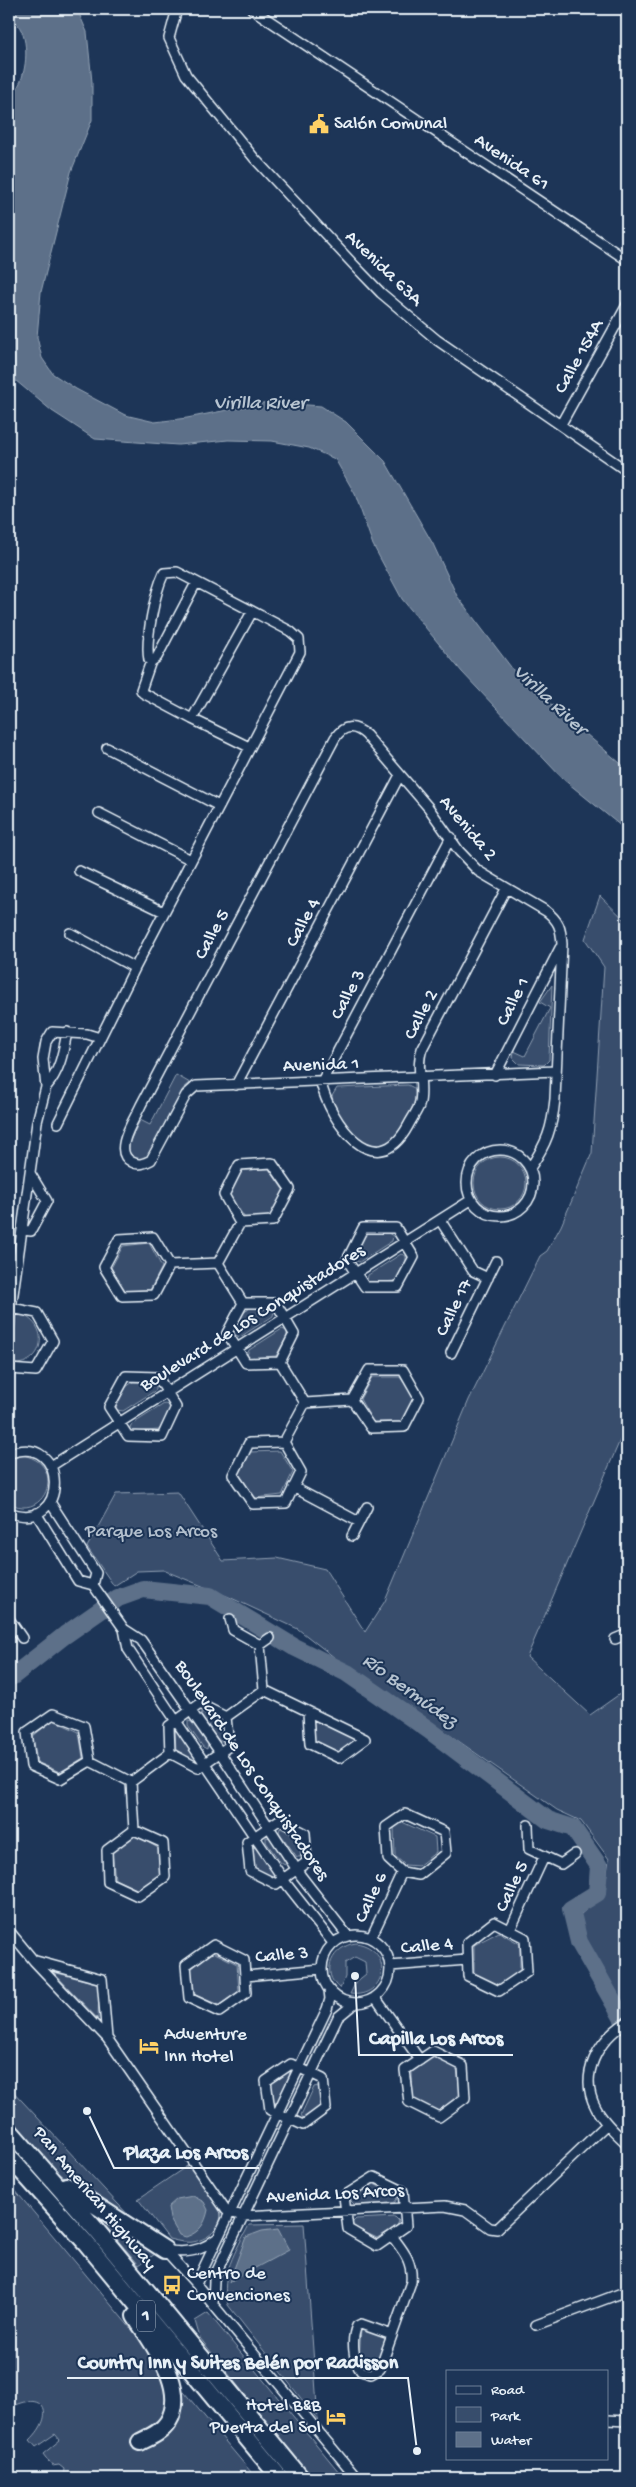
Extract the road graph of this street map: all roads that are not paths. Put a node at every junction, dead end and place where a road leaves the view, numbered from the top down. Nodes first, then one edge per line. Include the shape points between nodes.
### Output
1 (177, 9) edge
2 (252, 9) edge
3 (627, 260) edge
4 (627, 305) edge
5 (561, 424) junction
6 (627, 471) edge
7 (196, 583) junction
8 (252, 612) junction
9 (151, 661) junction
10 (192, 719) junction
11 (348, 727) joint
12 (249, 747) junction
13 (107, 748) dead end
14 (400, 776) junction
15 (219, 806) junction
16 (99, 813) dead end
17 (451, 837) junction
18 (191, 860) junction
19 (79, 870) dead end
20 (506, 889) junction
21 (164, 912) junction
22 (70, 933) dead end
23 (562, 944) junction
24 (135, 968) junction
25 (67, 1032) junction
26 (100, 1038) junction
27 (556, 1071) junction
28 (496, 1075) junction
29 (421, 1078) junction
30 (321, 1082) junction
31 (236, 1085) junction
32 (46, 1087) junction
33 (58, 1123) dead end
34 (131, 1162) joint
35 (530, 1168) junction
36 (30, 1173) junction
37 (471, 1200) junction
38 (440, 1220) junction
39 (240, 1223) junction
40 (22, 1230) junction
41 (405, 1242) junction
42 (496, 1261) dead end
43 (218, 1263) junction
44 (170, 1266) junction
45 (356, 1273) junction
46 (488, 1278) junction
47 (243, 1303) junction
48 (11, 1308) junction
49 (285, 1318) junction
50 (9, 1323) edge
51 (237, 1348) junction
52 (451, 1353) dead end
53 (280, 1362) junction
54 (9, 1369) edge
55 (167, 1392) junction
56 (352, 1400) junction
57 (305, 1403) junction
58 (119, 1423) junction
59 (284, 1442) junction
60 (9, 1454) edge
61 (51, 1466) junction
62 (294, 1487) junction
63 (50, 1502) junction
64 (367, 1507) dead end
65 (9, 1512) edge
66 (36, 1513) junction
67 (359, 1522) junction
68 (352, 1536) dead end
69 (94, 1587) junction
70 (9, 1619) edge
71 (230, 1619) dead end
72 (123, 1628) junction
73 (627, 1634) edge
74 (22, 1638) dead end
75 (270, 1638) dead end
76 (615, 1639) dead end
77 (260, 1645) junction
78 (264, 1690) junction
79 (190, 1711) junction
80 (308, 1712) junction
81 (226, 1717) junction
82 (176, 1721) junction
83 (220, 1752) junction
84 (170, 1754) junction
85 (90, 1761) junction
86 (205, 1763) junction
87 (131, 1782) junction
88 (528, 1825) dead end
89 (269, 1826) junction
90 (134, 1830) junction
91 (254, 1837) junction
92 (575, 1854) dead end
93 (544, 1857) junction
94 (297, 1869) junction
95 (402, 1872) junction
96 (283, 1879) junction
97 (510, 1930) junction
98 (11, 1933) dead end
99 (348, 1935) junction
100 (371, 1938) junction
101 (333, 1943) junction
102 (467, 1960) junction
103 (34, 1961) junction
104 (390, 1966) junction
105 (322, 1969) junction
106 (246, 1976) junction
107 (329, 1990) junction
108 (375, 1997) junction
109 (355, 2003) junction
110 (624, 2024) edge
111 (107, 2038) junction
112 (420, 2060) junction
113 (299, 2068) junction
114 (311, 2073) junction
115 (278, 2113) junction
116 (289, 2119) junction
117 (607, 2124) junction
118 (9, 2130) edge
119 (627, 2144) edge
120 (9, 2157) edge
121 (9, 2162) edge
122 (51, 2177) junction
123 (404, 2208) junction
124 (346, 2210) junction
125 (231, 2212) junction
126 (242, 2216) junction
127 (219, 2236) junction
128 (392, 2236) junction
129 (165, 2250) junction
130 (196, 2284) junction
131 (627, 2291) edge
132 (213, 2304) junction
133 (536, 2325) dead end
134 (392, 2335) junction
135 (608, 2420) edge
136 (627, 2421) edge
137 (140, 2442) dead end
138 (280, 2478) edge
139 (301, 2478) edge
140 (357, 2478) edge

1 - 5 street, Avenida 63A via 169,38 186,75 230,131 319,230 374,286 437,340
2 - 3 street, Avenida 61
4 - 5 street, Calle 154A
5 - 6 street, Avenida 63A
7 - 8 street
7 - 9 street via 157,657
7 - 9 street via 173,571 164,573 152,614 148,657
8 - 10 street
8 - 12 street via 296,635 300,652
9 - 10 street via 141,690 143,693
10 - 12 street
11 - 14 street, Avenida 2 via 357,728 366,735
11 - 34 street, Calle 5 via 340,730 335,738 141,1105 122,1151
12 - 15 street
13 - 15 street
14 - 17 street, Avenida 2
14 - 31 street, Calle 4
15 - 18 street
16 - 18 street
17 - 20 street, Avenida 2 via 478,871
17 - 30 street, Calle 3
18 - 21 street
19 - 21 street
20 - 23 street, Avenida 2 via 556,919 561,928
20 - 29 street, Calle 2 via 422,1049
21 - 24 street
22 - 24 street
23 - 27 street, Avenida 2
23 - 28 street, Calle 1
24 - 26 street
25 - 26 street
25 - 32 street via 60,1065
25 - 32 street via 52,1032 48,1036 43,1059
26 - 33 street
27 - 28 street, Avenida 1
27 - 35 street via 549,1139
28 - 29 street, Avenida 1
29 - 30 street, Avenida 1
29 - 30 street, Calle 2 via 419,1107 403,1135 392,1146 379,1150 357,1145 348,1137 331,1110
30 - 31 street, Avenida 1
31 - 34 street, Avenida 1 via 196,1086 190,1090 151,1160 144,1164
32 - 36 street
35 - 37 street via 533,1190 521,1209 500,1216 479,1209
35 - 37 street via 515,1153 494,1150 484,1154 469,1169 467,1185
36 - 40 street
36 - 40 street via 47,1201 30,1231
37 - 38 street, Boulevard de Los Conquistadores
38 - 41 street, Boulevard de Los Conquistadores
38 - 46 street, Calle 17 via 473,1271
39 - 39 street via 273,1221 290,1189 272,1163 239,1165 224,1195
39 - 43 street
40 - 48 street
41 - 45 street, Boulevard de Los Conquistadores
41 - 45 street via 414,1257 398,1287 365,1287
41 - 45 street via 396,1228 363,1228 347,1260
42 - 46 street, Calle 17
43 - 44 street
43 - 47 street
44 - 44 street via 152,1237 119,1239 104,1267 122,1296 154,1295
45 - 49 street, Boulevard de Los Conquistadores
46 - 52 street, Calle 17
47 - 49 street via 276,1303
47 - 51 street via 227,1334
48 - 50 street
48 - 54 street via 37,1313 53,1341 36,1371
49 - 51 street, Boulevard de Los Conquistadores
49 - 53 street via 294,1334
51 - 53 street via 246,1363
51 - 55 street, Boulevard de Los Conquistadores
53 - 57 street
55 - 58 street, Boulevard de Los Conquistadores
55 - 58 street via 176,1407 162,1437 128,1436
55 - 58 street via 158,1376 126,1376 109,1407
56 - 56 street via 371,1428 404,1427 419,1398 403,1370 368,1370
56 - 57 street
57 - 59 street
58 - 61 street, Boulevard de Los Conquistadores
59 - 62 street via 302,1472
59 - 62 street via 249,1443 233,1475 253,1504 286,1503
60 - 61 street via 25,1450 34,1452
61 - 63 street via 56,1483
62 - 67 street
63 - 66 street
63 - 69 street, Boulevard de Los Conquistadores via 96,1574
64 - 67 street
65 - 66 street via 18,1515
66 - 69 street, Boulevard de Los Conquistadores via 78,1581
67 - 68 street
69 - 72 street, Boulevard de Los Conquistadores
70 - 74 street
71 - 77 street via 232,1630
72 - 79 street, Boulevard de Los Conquistadores via 141,1640
72 - 82 street, Boulevard de Los Conquistadores via 128,1649
73 - 76 street
75 - 77 street
77 - 78 street
78 - 80 street
78 - 81 street
79 - 81 street via 200,1704
79 - 82 street
79 - 83 street, Boulevard de Los Conquistadores
80 - 80 street via 310,1744 339,1758 364,1740
81 - 83 street via 229,1746
82 - 84 street via 169,1726
82 - 86 street, Boulevard de Los Conquistadores
83 - 86 street
83 - 89 street, Boulevard de Los Conquistadores
84 - 86 street via 198,1768
84 - 87 street
85 - 85 street via 84,1726 53,1714 28,1732 31,1766 60,1779
85 - 87 street
86 - 91 street, Boulevard de Los Conquistadores
87 - 90 street
88 - 93 street via 529,1849
89 - 91 street
89 - 94 street, Boulevard de Los Conquistadores
89 - 94 street via 279,1820 305,1833 307,1862
90 - 90 street via 107,1850 108,1882 138,1896 166,1878 163,1843
91 - 96 street, Boulevard de Los Conquistadores
91 - 96 street via 247,1842 250,1871 276,1884
92 - 93 street via 561,1864
93 - 97 street, Calle 5
94 - 96 street
94 - 99 street, Boulevard de Los Conquistadores
95 - 95 street via 419,1875 446,1853 444,1832 405,1814 386,1827 388,1859
95 - 100 street, Calle 6
96 - 101 street, Boulevard de Los Conquistadores
97 - 102 street via 494,1922 467,1943
97 - 102 street via 525,1938 527,1972 499,1991 468,1976
98 - 103 street, Avenida Los Arcos
99 - 100 street
99 - 101 street
100 - 104 street via 384,1950
101 - 105 street via 323,1959
102 - 104 street, Calle 4
103 - 111 street, Avenida Los Arcos
103 - 111 street, Avenida Los Arcos via 102,1979
104 - 108 street via 384,1989
105 - 106 street, Calle 3
105 - 107 street
106 - 106 street via 244,1960 214,1945 186,1965 189,1998 219,2012 246,1993
107 - 109 street via 345,2001
107 - 113 street via 327,2009
108 - 109 street
108 - 112 street
109 - 114 street via 338,2017
110 - 117 street via 597,2052 589,2077 592,2100
111 - 125 street, Avenida Los Arcos via 226,2210
112 - 112 street via 405,2070 409,2102 439,2117 465,2098 463,2066 433,2051
113 - 114 street
113 - 115 street
113 - 115 street via 291,2064 266,2081 270,2110
114 - 116 street
114 - 116 street via 323,2079 326,2108 303,2125
115 - 116 street
115 - 125 street
116 - 126 street
117 - 119 street
117 - 123 street, Avenida Los Arcos via 497,2229 490,2228 465,2210 445,2206
118 - 122 highway, Pan American Highway / 1
120 - 138 highway, 1 via 86,2243
121 - 137 highway via 123,2298 165,2367 173,2386 172,2413 161,2430
122 - 129 highway
122 - 139 highway, Pan American Highway / 1
123 - 124 street, Avenida Los Arcos
123 - 124 street via 403,2191 374,2176 344,2196
123 - 128 street via 406,2226
124 - 126 street, Avenida Los Arcos
124 - 128 street via 348,2229 377,2246
125 - 126 street, Avenida Los Arcos
125 - 127 street
126 - 132 street via 214,2280
127 - 129 street via 200,2249 188,2252
127 - 130 street
128 - 134 street via 410,2260 412,2270 411,2282
129 - 130 street
130 - 132 street
131 - 133 street
132 - 140 street
134 - 134 street via 380,2369 371,2374 361,2371 355,2361 356,2326 361,2324
135 - 136 street

